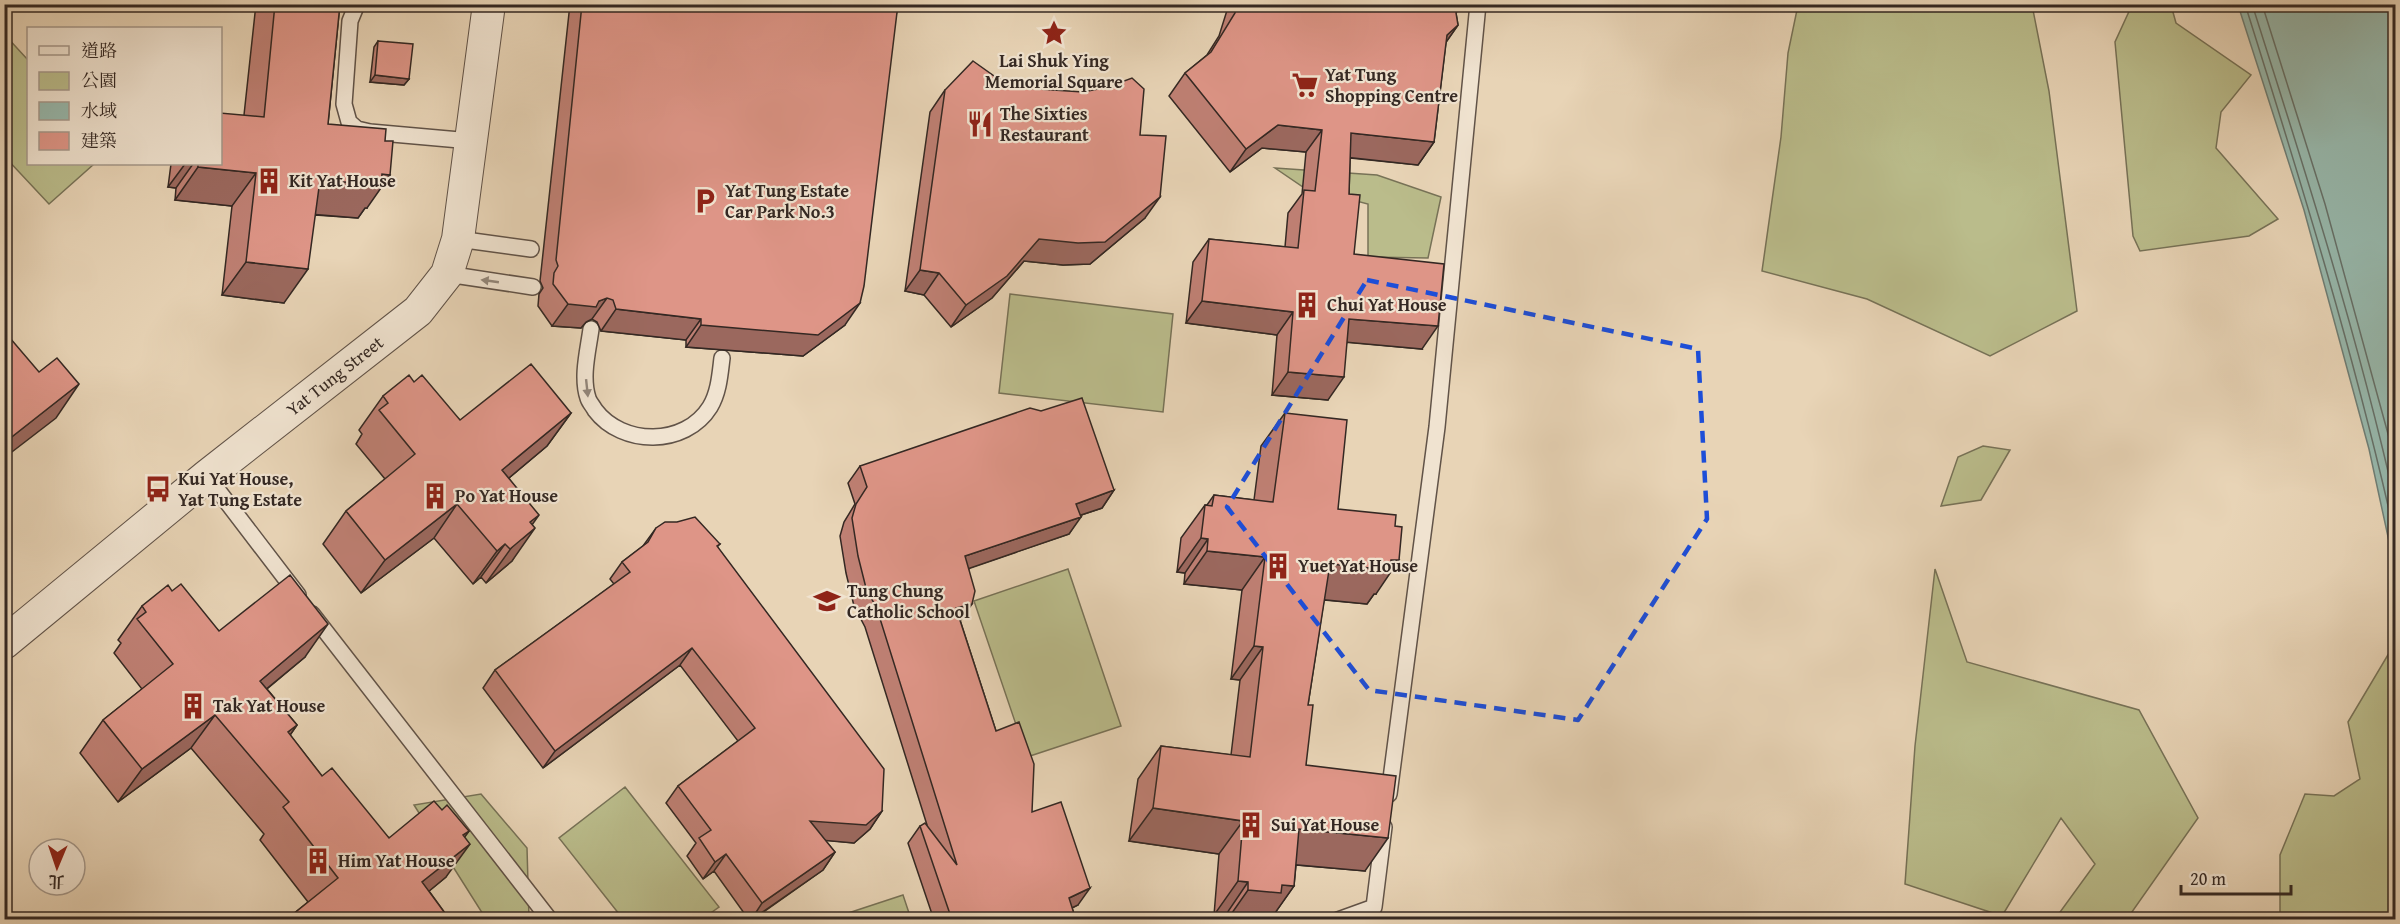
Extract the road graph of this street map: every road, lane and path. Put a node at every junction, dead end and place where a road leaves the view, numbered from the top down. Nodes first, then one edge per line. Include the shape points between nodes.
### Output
1 (357, 4) edge
2 (489, 4) edge
3 (1478, 4) edge
4 (471, 141) junction
5 (458, 239) junction
6 (531, 249) dead end
7 (447, 274) junction
8 (533, 287) dead end
9 (591, 329) edge
10 (722, 358) edge
11 (207, 476) junction
12 (4, 643) edge
13 (550, 920) edge
14 (1338, 920) edge

1 - 4 lane via 350,21 344,104 349,122 370,132
2 - 4 street, Yat Tung Street
3 - 14 lane via 1437,427 1374,907
4 - 5 street, Yat Tung Street
5 - 6 lane
5 - 7 street, Yat Tung Street
8 -> 7 lane
7 - 11 street, Yat Tung Street via 418,311
9 -> 10 lane via 585,378 588,399 603,420 621,432 670,436 693,425 710,407
11 - 12 street, Yat Tung Street
11 - 13 lane

